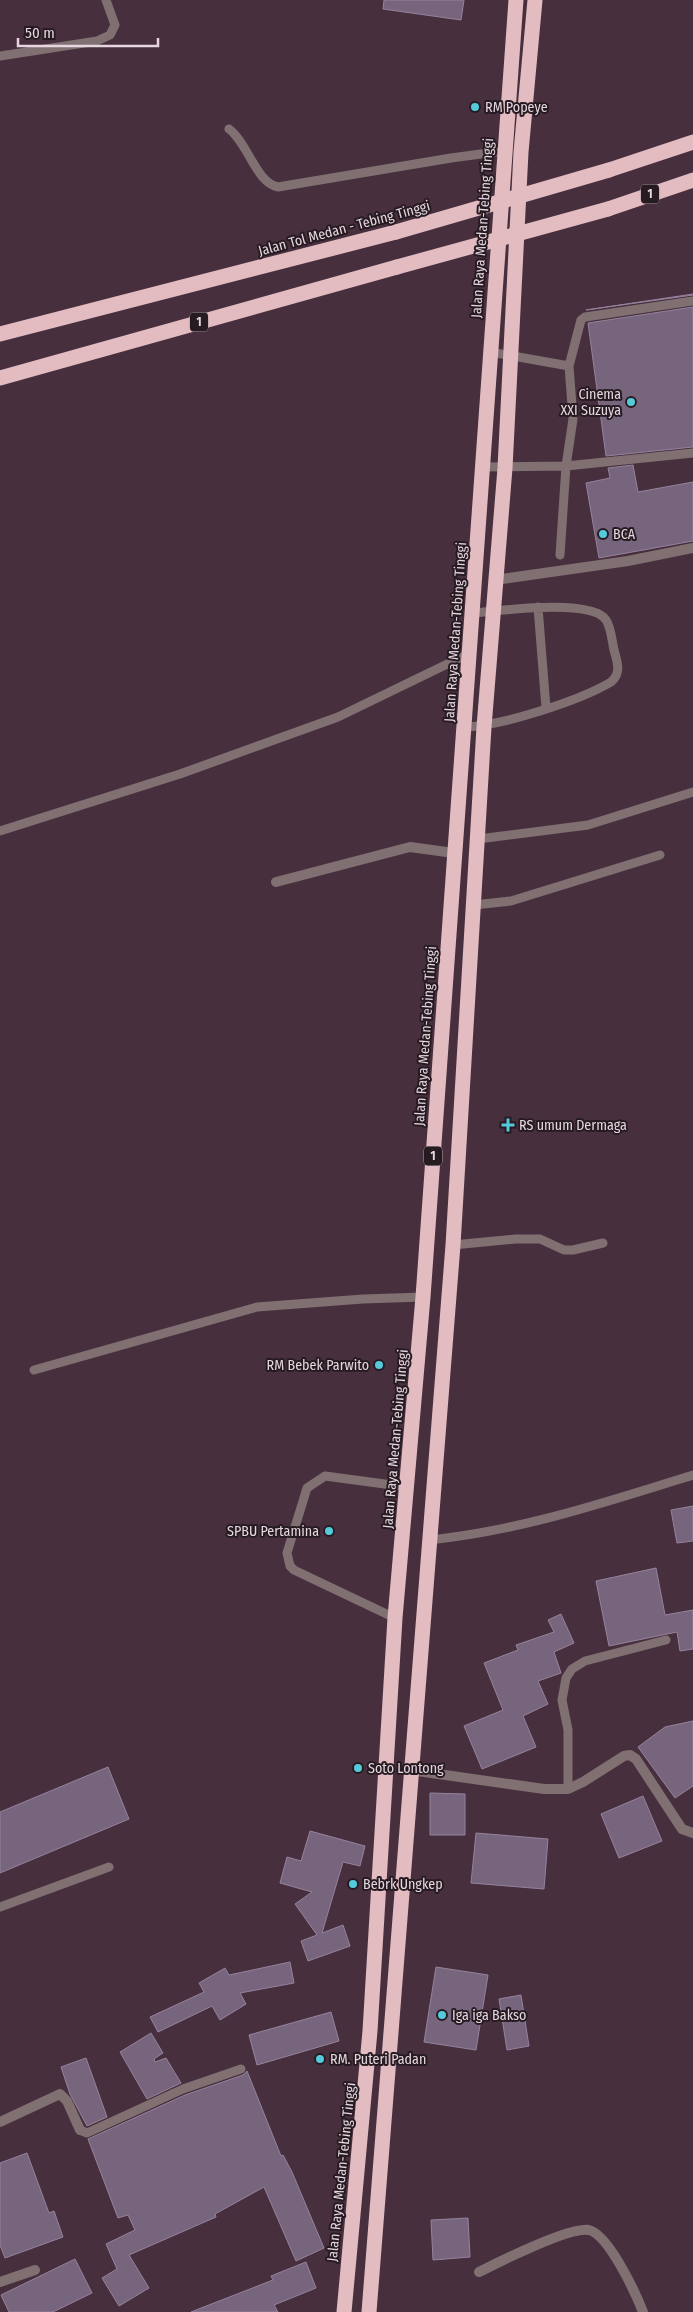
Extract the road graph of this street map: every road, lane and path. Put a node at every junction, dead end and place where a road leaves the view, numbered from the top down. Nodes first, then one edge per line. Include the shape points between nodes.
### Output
1 (106, 0) edge
2 (516, 0) edge
3 (535, 0) edge
4 (0, 56) edge
5 (229, 129) dead end
6 (693, 142) edge
7 (503, 151) junction
8 (693, 180) edge
9 (693, 301) edge
10 (0, 334) edge
11 (490, 352) junction
12 (511, 355) junction
13 (569, 366) junction
14 (0, 378) edge
15 (693, 452) edge
16 (566, 466) junction
17 (482, 467) junction
18 (505, 468) junction
19 (693, 548) edge
20 (560, 555) dead end
21 (495, 580) junction
22 (538, 607) junction
23 (492, 612) junction
24 (473, 613) junction
25 (470, 653) junction
26 (546, 708) junction
27 (484, 727) junction
28 (464, 728) junction
29 (693, 792) edge
30 (0, 831) edge
31 (478, 839) junction
32 (454, 853) junction
33 (660, 856) dead end
34 (276, 882) dead end
35 (474, 905) junction
36 (603, 1243) dead end
37 (453, 1245) junction
38 (423, 1297) junction
39 (34, 1370) dead end
40 (693, 1475) edge
41 (407, 1487) junction
42 (429, 1540) junction
43 (395, 1618) junction
44 (666, 1640) dead end
45 (410, 1770) junction
46 (568, 1789) junction
47 (693, 1833) edge
48 (109, 1867) dead end
49 (0, 1907) edge
50 (240, 2069) dead end
51 (0, 2122) edge
52 (80, 2130) joint
53 (34, 2270) dead end
54 (479, 2272) dead end
55 (0, 2282) edge
56 (344, 2312) edge
57 (369, 2312) edge
58 (643, 2312) edge

1 - 4 lane via 115,25 110,35 97,41
2 - 7 highway, Jalan Raya Medan-Tebing Tinggi / 1
3 - 12 highway, 1 via 521,152
5 - 7 lane via 242,142 263,179 278,188
6 - 10 highway, Jalan Tol Medan - Tebing Tinggi, bridge via 396,232
7 - 11 highway, Jalan Raya Medan-Tebing Tinggi / 1
8 - 14 highway, 1, bridge via 608,209
9 - 13 lane via 583,318 578,326
11 - 12 lane
11 - 17 highway, Jalan Raya Medan-Tebing Tinggi / 1
12 - 13 lane
12 - 18 highway, 1
13 - 16 lane via 573,419
15 - 16 lane
16 - 18 lane
16 - 20 lane
17 - 18 lane
17 - 24 highway, Jalan Raya Medan-Tebing Tinggi / 1
18 - 21 highway, 1
19 - 21 street via 628,562
21 - 23 highway, 1
22 - 23 lane
22 - 26 lane
22 - 26 lane via 573,608 602,616 608,623 618,670 616,678 601,688
23 - 24 lane
23 - 27 highway, 1
24 - 25 highway, Jalan Raya Medan-Tebing Tinggi / 1
25 - 28 highway, Jalan Raya Medan-Tebing Tinggi / 1
25 - 30 lane via 338,717 180,774
26 - 27 lane
27 - 28 lane
27 - 31 highway, 1
28 - 32 highway, Jalan Raya Medan-Tebing Tinggi / 1
29 - 31 lane via 588,825
31 - 35 highway, 1
32 - 34 street via 410,847
32 - 38 highway, Jalan Raya Medan-Tebing Tinggi / 1
33 - 35 lane via 511,901
35 - 37 highway, 1
36 - 37 lane via 573,1250 564,1250 540,1239 516,1238
37 - 42 highway, 1
38 - 39 lane via 257,1307
38 - 41 highway, Jalan Raya Medan-Tebing Tinggi / 1
40 - 42 lane via 577,1511 461,1537
41 - 43 highway, Jalan Raya Medan-Tebing Tinggi / 1
41 - 43 lane via 326,1476 320,1478 307,1488 287,1553 294,1570
42 - 45 highway, 1
43 - 56 highway, Jalan Raya Medan-Tebing Tinggi / 1 via 370,2031
44 - 46 lane via 585,1661 572,1669 566,1678 562,1700 568,1730
45 - 46 street via 544,1789
45 - 57 highway, 1
46 - 47 street via 624,1756 630,1756 636,1759 682,1829
48 - 49 lane
50 - 52 lane via 183,2089 87,2134
51 - 52 street via 60,2094 67,2101
53 - 55 street
54 - 58 street via 572,2232 589,2230 600,2236 615,2258

